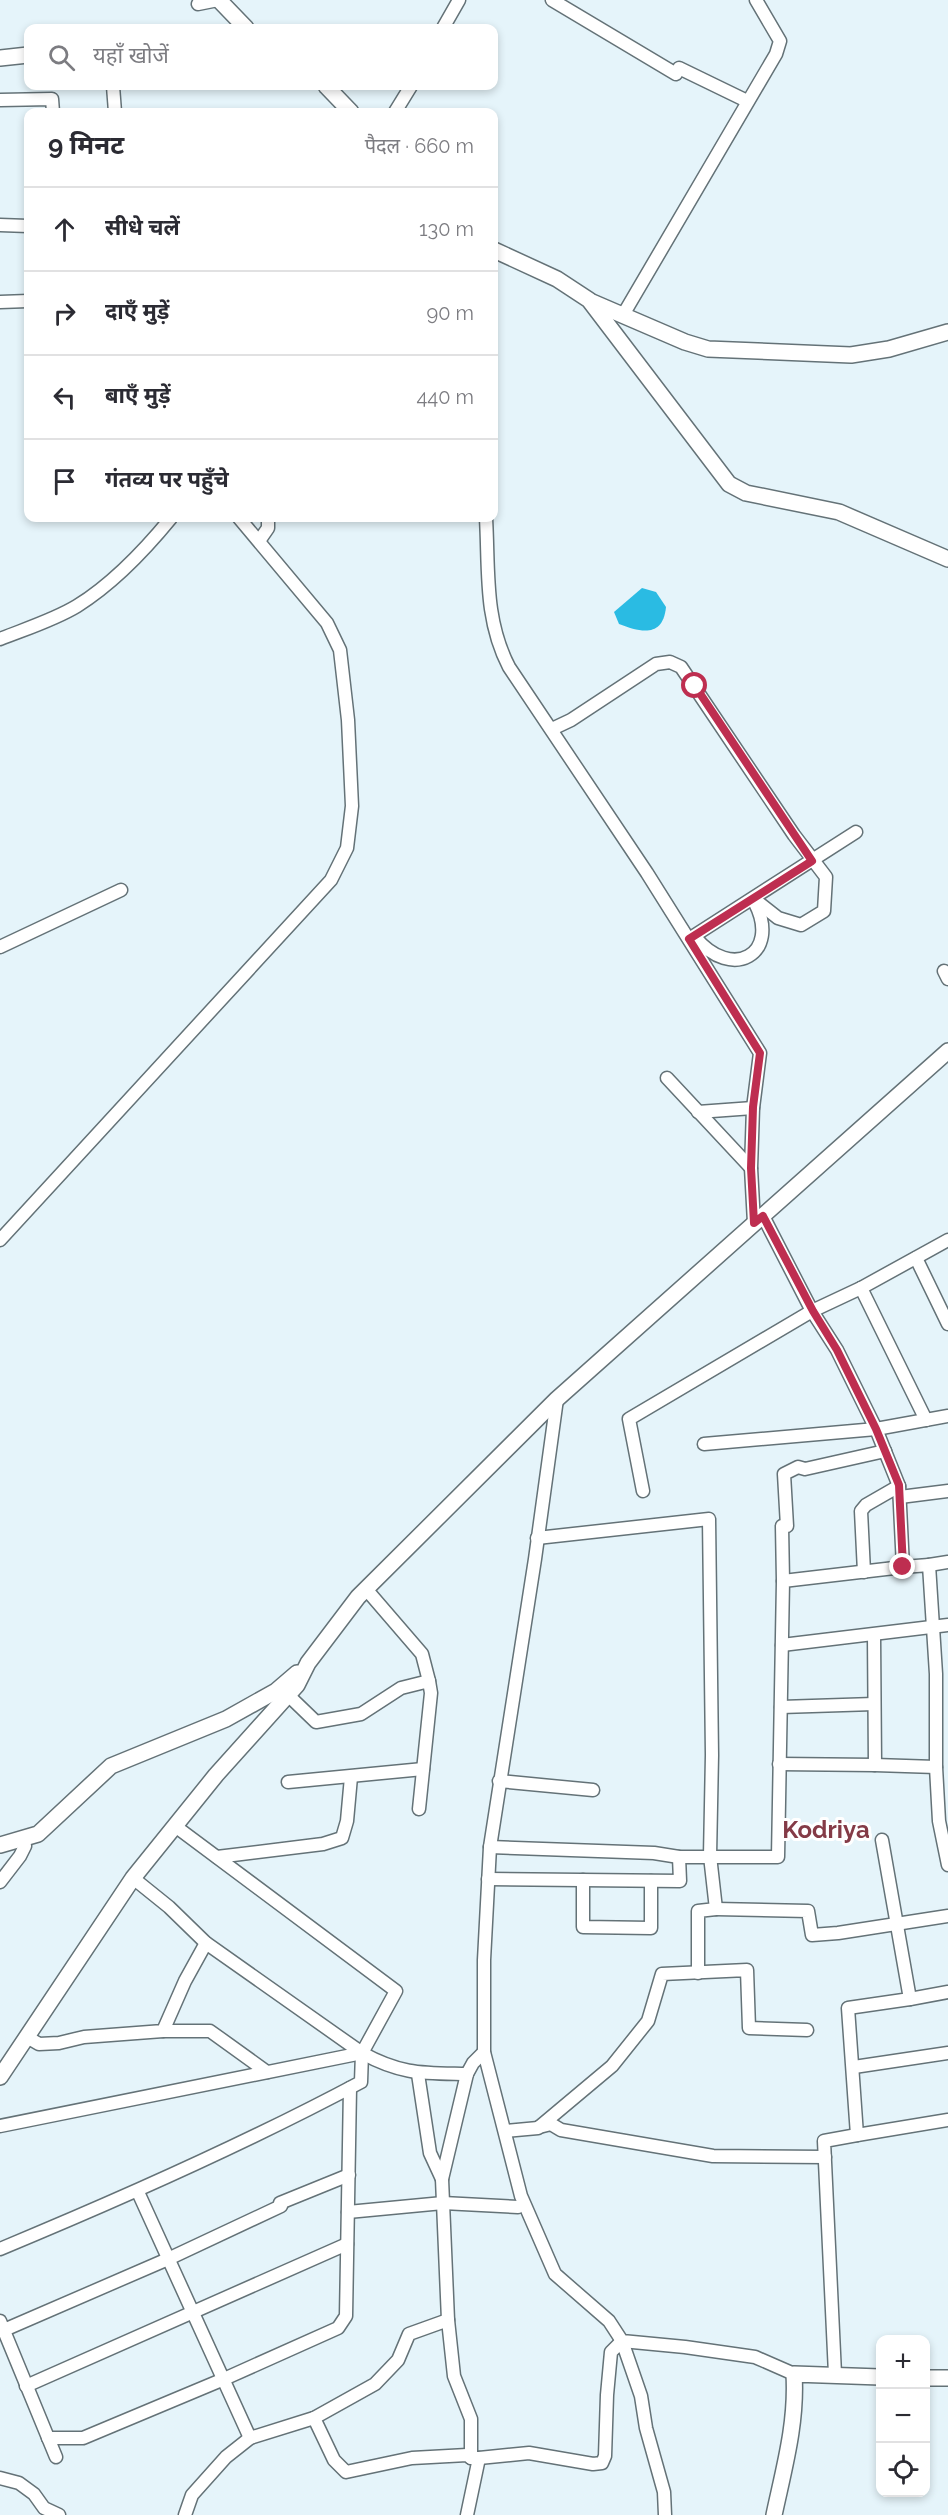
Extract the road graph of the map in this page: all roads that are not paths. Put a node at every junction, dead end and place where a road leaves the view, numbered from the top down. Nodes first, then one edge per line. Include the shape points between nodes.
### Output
1 (219, 0) edge
2 (459, 0) edge
3 (552, 0) edge
4 (755, 1) edge
5 (198, 4) dead end
6 (242, 24) edge
7 (445, 24) edge
8 (24, 55) edge
9 (0, 58) edge
10 (113, 90) edge
11 (330, 90) edge
12 (409, 90) edge
13 (0, 100) edge
14 (747, 101) junction
15 (53, 108) edge
16 (115, 108) edge
17 (347, 108) edge
18 (397, 108) edge
19 (0, 225) edge
20 (24, 226) edge
21 (498, 251) edge
22 (589, 300) junction
23 (24, 301) edge
24 (0, 302) edge
25 (623, 315) junction
26 (948, 332) edge
27 (167, 522) edge
28 (242, 522) edge
29 (268, 522) edge
30 (486, 522) edge
31 (259, 541) junction
32 (948, 559) edge
33 (0, 639) edge
34 (552, 729) junction
35 (856, 832) dead end
36 (812, 861) junction
37 (121, 890) dead end
38 (753, 899) junction
39 (692, 938) junction
40 (0, 947) edge
41 (948, 1051) edge
42 (667, 1078) dead end
43 (753, 1107) junction
44 (698, 1112) junction
45 (751, 1168) junction
46 (758, 1220) junction
47 (0, 1240) edge
48 (947, 1241) edge
49 (916, 1258) junction
50 (861, 1288) junction
51 (813, 1311) junction
52 (948, 1324) edge
53 (557, 1399) junction
54 (948, 1416) edge
55 (926, 1420) junction
56 (876, 1429) junction
57 (704, 1444) dead end
58 (885, 1451) junction
59 (643, 1491) dead end
60 (899, 1491) junction
61 (948, 1491) edge
62 (537, 1538) junction
63 (948, 1562) edge
64 (929, 1565) junction
65 (903, 1567) junction
66 (864, 1572) junction
67 (783, 1581) junction
68 (366, 1588) junction
69 (948, 1625) edge
70 (934, 1627) junction
71 (874, 1636) junction
72 (782, 1644) junction
73 (308, 1663) junction
74 (942, 1673) edge
75 (429, 1681) junction
76 (288, 1695) junction
77 (874, 1704) junction
78 (781, 1707) junction
79 (780, 1764) junction
80 (875, 1765) junction
81 (936, 1767) junction
82 (423, 1769) junction
83 (351, 1777) junction
84 (499, 1781) junction
85 (288, 1782) dead end
86 (592, 1790) dead end
87 (419, 1809) dead end
88 (176, 1826) junction
89 (882, 1840) dead end
90 (0, 1845) edge
91 (25, 1846) dead end
92 (490, 1847) junction
93 (710, 1856) junction
94 (217, 1857) junction
95 (678, 1857) junction
96 (948, 1865) edge
97 (134, 1878) junction
98 (488, 1879) junction
99 (583, 1880) junction
100 (651, 1881) junction
101 (0, 1882) edge
102 (716, 1909) junction
103 (948, 1917) edge
104 (898, 1924) junction
105 (207, 1943) junction
106 (698, 1972) junction
107 (948, 1992) edge
108 (910, 1999) junction
109 (807, 2030) dead end
110 (163, 2031) junction
111 (27, 2037) junction
112 (484, 2052) junction
113 (362, 2053) junction
114 (948, 2053) edge
115 (854, 2067) junction
116 (267, 2072) junction
117 (418, 2074) junction
118 (467, 2074) junction
119 (0, 2077) edge
120 (350, 2088) junction
121 (948, 2120) edge
122 (0, 2126) edge
123 (538, 2128) junction
124 (505, 2131) junction
125 (857, 2135) junction
126 (825, 2157) junction
127 (349, 2175) junction
128 (442, 2179) junction
129 (138, 2192) junction
130 (443, 2203) junction
131 (518, 2207) dead end
132 (348, 2212) junction
133 (348, 2244) junction
134 (0, 2249) edge
135 (168, 2259) junction
136 (193, 2312) junction
137 (448, 2320) junction
138 (2, 2326) edge
139 (622, 2341) junction
140 (794, 2374) junction
141 (835, 2374) junction
142 (876, 2377) edge
143 (930, 2378) edge
144 (948, 2378) edge
145 (224, 2379) junction
146 (26, 2386) junction
147 (314, 2418) junction
148 (48, 2438) junction
149 (250, 2438) junction
150 (56, 2457) dead end
151 (475, 2458) junction
152 (0, 2478) edge
153 (59, 2515) edge
154 (185, 2515) edge
155 (467, 2515) edge
156 (665, 2515) edge
157 (774, 2515) edge

1 - 5 street
1 - 6 street
2 - 7 street
3 - 14 street via 678,71
4 - 14 street via 780,41
8 - 9 street
10 - 16 street
11 - 17 street
12 - 18 street
13 - 15 street via 52,99
14 - 25 street
19 - 20 street
21 - 22 street via 557,279
22 - 25 street
22 - 32 street via 729,484 746,493 839,512
23 - 24 street
25 - 26 street via 708,349 778,354 850,355 889,350
27 - 33 street via 131,563 76,606
28 - 31 street
29 - 31 street
30 - 34 street via 494,633 509,667
31 - 47 street via 327,623 340,650 351,774 347,848 331,880
34 - 36 street via 656,664 676,663
34 - 39 street
35 - 36 street
36 - 38 street
36 - 38 street via 821,867 827,886 824,911 810,921 801,925 778,918
37 - 40 street
38 - 39 street
38 - 39 street via 763,920 762,936 749,957 723,960
39 - 43 street via 760,1053
41 - 46 street
42 - 44 street
43 - 44 street
43 - 45 street
44 - 45 street
45 - 46 street
46 - 51 street
46 - 53 street
48 - 49 street
49 - 50 street
49 - 52 street
50 - 51 street
50 - 55 street
51 - 56 street
51 - 59 street via 628,1419
53 - 62 street
53 - 68 street
54 - 55 street
55 - 56 street
56 - 57 street
56 - 58 street
58 - 60 street
58 - 67 street via 805,1469 798,1467 784,1474
60 - 61 street
60 - 65 street
60 - 66 street via 861,1511
62 - 84 street
62 - 93 street via 709,1519
63 - 64 street
64 - 65 street
64 - 70 street
65 - 66 street
66 - 67 street
67 - 72 street
68 - 73 street
68 - 75 street via 423,1654
69 - 70 street
70 - 71 street
70 - 74 street
71 - 72 street
71 - 77 street
72 - 78 street
73 - 76 street
73 - 90 street via 276,1691 226,1719 111,1766 38,1834
74 - 81 street
75 - 76 street via 401,1688 361,1714 316,1722
75 - 82 street
76 - 88 street
77 - 78 street
77 - 80 street
78 - 79 street
79 - 80 street
79 - 93 street via 778,1857
80 - 81 street
81 - 96 street via 939,1821
82 - 83 street
82 - 87 street
83 - 85 street
83 - 94 street via 342,1838 323,1844
84 - 86 street
84 - 92 street
88 - 94 street
88 - 97 street
89 - 104 street
91 - 101 street
92 - 95 street
92 - 98 street
93 - 95 street
93 - 102 street
94 - 113 street via 396,1991
95 - 100 street via 680,1881
97 - 105 street
97 - 111 street
98 - 99 street
98 - 112 street
99 - 100 street
99 - 100 street via 583,1927 651,1928
102 - 104 street via 808,1911 812,1935
102 - 106 street via 698,1911
103 - 104 street
104 - 108 street
105 - 110 street
105 - 113 street
106 - 109 street via 747,1970 749,2028
106 - 123 street via 662,1974 648,2020 631,2045 612,2066
107 - 108 street
108 - 115 street via 848,2008
110 - 111 street via 39,2044
110 - 116 street via 210,2031
111 - 119 street
112 - 118 street
112 - 124 street
113 - 116 street
113 - 117 street via 382,2064
113 - 120 street via 361,2082
114 - 115 street
115 - 125 street
116 - 122 street
117 - 118 street
117 - 128 street via 430,2153
118 - 128 street
120 - 127 street
120 - 129 street via 231,2150
121 - 125 street
123 - 124 street
123 - 126 street via 551,2124 561,2130 713,2156
124 - 139 street via 522,2196 555,2274 609,2321
125 - 126 street via 824,2140
126 - 141 street
127 - 132 street
127 - 135 street
128 - 130 street
129 - 134 street
129 - 135 street
130 - 131 street
130 - 132 street
130 - 137 street
132 - 133 street
133 - 136 street
133 - 145 street via 346,2316 338,2328
135 - 136 street
135 - 138 street
136 - 145 street
136 - 146 street
137 - 147 street via 409,2334 398,2360 375,2384
137 - 151 street via 454,2376 471,2419
138 - 146 street
139 - 140 street via 755,2357
139 - 151 street via 611,2352 602,2463 529,2453
139 - 156 street via 641,2396 664,2492
140 - 141 street
140 - 157 street via 790,2445
141 - 142 street
143 - 144 street
145 - 148 street via 83,2438
145 - 149 street
146 - 148 street
147 - 149 street
147 - 151 street via 334,2460 345,2472 412,2458
148 - 150 street
149 - 154 street via 226,2457 192,2495
151 - 155 street
152 - 153 street via 19,2483 44,2508

